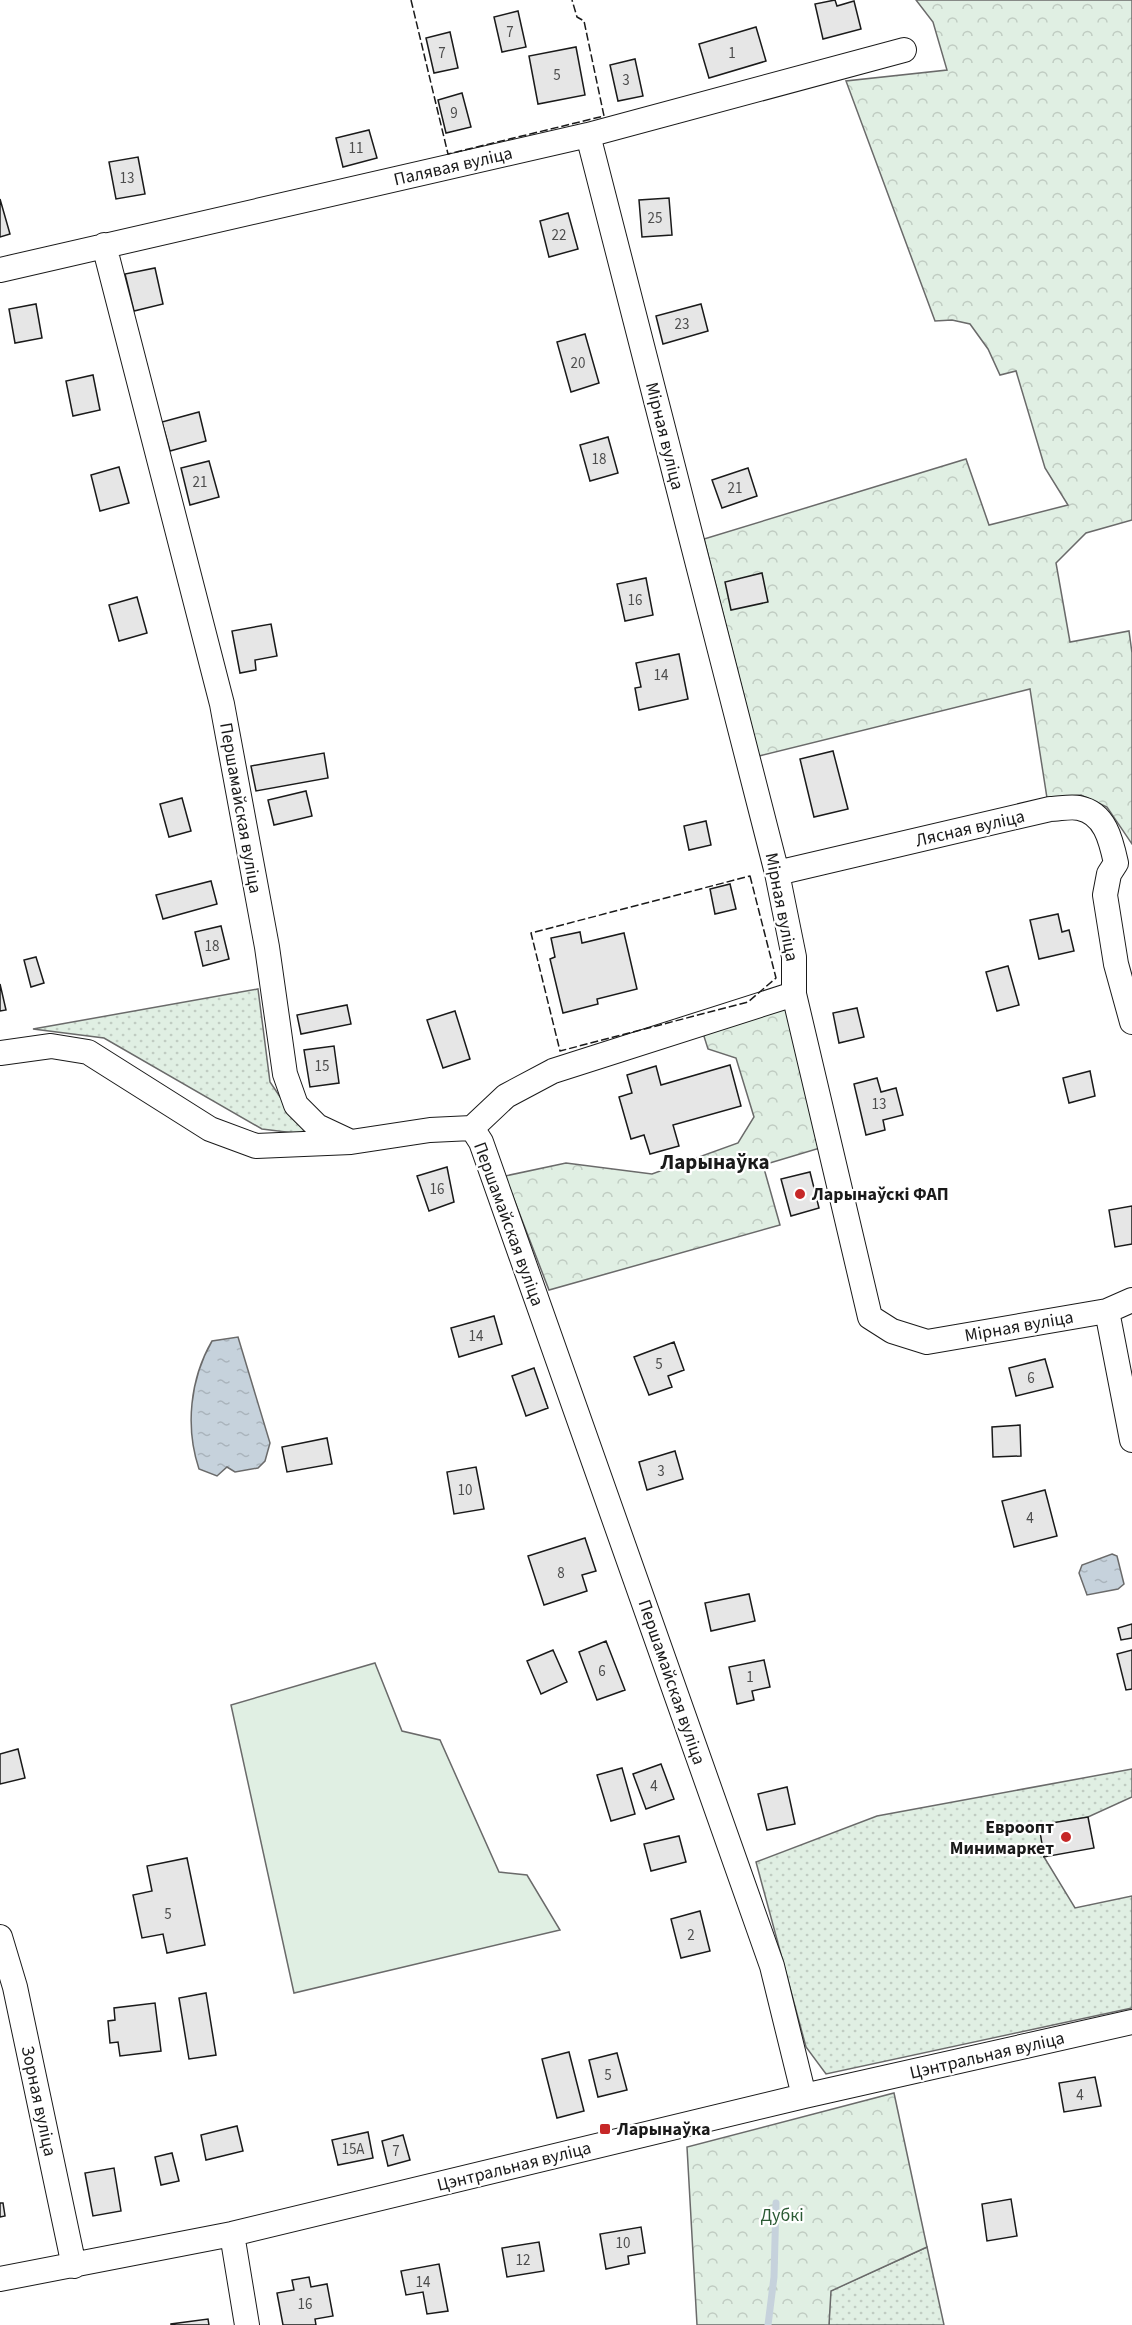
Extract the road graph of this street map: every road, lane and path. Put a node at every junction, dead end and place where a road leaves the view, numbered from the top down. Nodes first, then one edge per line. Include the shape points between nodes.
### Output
1 (904, 50) dead end
2 (588, 135) junction
3 (104, 245) junction
4 (0, 270) edge
5 (1124, 861) edge
6 (777, 873) junction
7 (794, 994) junction
8 (1132, 1022) edge
9 (0, 1053) edge
10 (472, 1128) junction
11 (351, 1142) junction
12 (1132, 1300) edge
13 (1107, 1311) junction
14 (1132, 1440) edge
15 (0, 1937) edge
16 (1132, 2022) edge
17 (804, 2096) junction
18 (232, 2234) junction
19 (74, 2266) junction
20 (0, 2279) edge
21 (247, 2325) edge

1 - 2 street, Палявая вуліца
2 - 3 street, Палявая вуліца
2 - 6 street, Мірная вуліца
3 - 4 street, Палявая вуліца
3 - 11 street, Першамайская вуліца via 222,704 267,947 285,1074 296,1105 318,1126
5 - 6 street, Лясная вуліца via 1101,819 1079,808 1069,808 1050,809
5 - 8 street via 1109,874 1105,895 1116,964
6 - 7 street, Мірная вуліца via 794,957
7 - 10 street via 553,1071 506,1096
7 - 13 street, Мірная вуліца via 870,1317 892,1331 927,1342
9 - 11 street via 51,1046 88,1052 210,1129 256,1146
10 - 11 street, Першамайская вуліца
10 - 17 street, Першамайская вуліца via 481,1142 772,1966
12 - 13 street
13 - 14 street
15 - 19 street, Зорная вуліца via 15,1988
16 - 17 street, Цэнтральная вуліца
17 - 18 street, Цэнтральная вуліца
18 - 19 street, Цэнтральная вуліца
18 - 21 street
19 - 20 street, Цэнтральная вуліца

